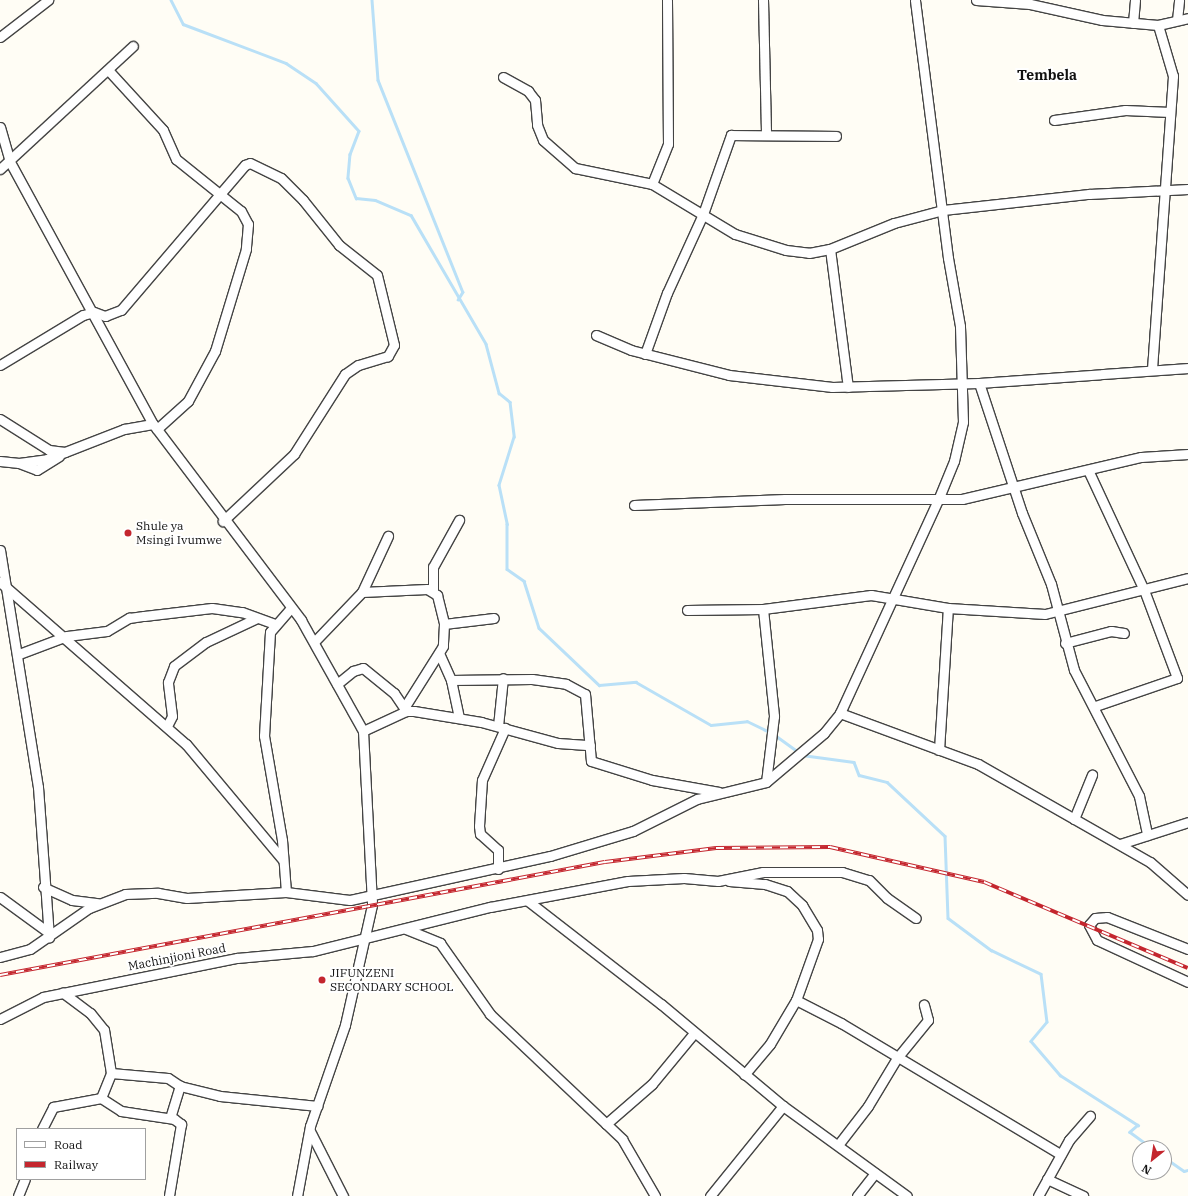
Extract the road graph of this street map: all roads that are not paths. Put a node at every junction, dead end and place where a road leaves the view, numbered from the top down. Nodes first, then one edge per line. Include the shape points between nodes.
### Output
1 (48, 0) edge
2 (667, 0) edge
3 (764, 0) edge
4 (915, 0) edge
5 (976, 0) edge
6 (1134, 0) edge
7 (1179, 0) edge
8 (1030, 2) edge
9 (1188, 18) edge
10 (1177, 20) junction
11 (1133, 23) junction
12 (1158, 25) junction
13 (0, 36) edge
14 (133, 46) dead end
15 (109, 71) junction
16 (502, 77) dead end
17 (1170, 112) junction
18 (1054, 120) dead end
19 (0, 127) edge
20 (766, 135) junction
21 (836, 136) dead end
22 (10, 162) junction
23 (0, 169) edge
24 (652, 184) junction
25 (1188, 189) edge
26 (1164, 190) junction
27 (219, 195) junction
28 (943, 210) junction
29 (703, 214) junction
30 (830, 249) junction
31 (94, 312) junction
32 (596, 335) dead end
33 (645, 354) junction
34 (0, 365) edge
35 (1188, 368) edge
36 (1152, 369) junction
37 (963, 382) junction
38 (980, 383) junction
39 (848, 387) junction
40 (0, 419) edge
41 (155, 427) junction
42 (63, 454) junction
43 (1188, 454) edge
44 (0, 461) edge
45 (1088, 470) junction
46 (1016, 488) junction
47 (938, 500) junction
48 (634, 505) dead end
49 (459, 520) dead end
50 (223, 521) junction
51 (388, 536) dead end
52 (0, 550) edge
53 (1188, 578) edge
54 (0, 582) edge
55 (432, 590) junction
56 (1144, 590) junction
57 (8, 591) junction
58 (362, 592) junction
59 (892, 597) junction
60 (291, 608) junction
61 (948, 608) junction
62 (763, 609) junction
63 (687, 610) dead end
64 (1058, 612) junction
65 (257, 618) junction
66 (494, 618) dead end
67 (275, 624) junction
68 (444, 624) junction
69 (1124, 633) dead end
70 (62, 638) junction
71 (315, 641) junction
72 (1065, 643) junction
73 (439, 653) junction
74 (19, 654) junction
75 (502, 678) junction
76 (451, 680) junction
77 (337, 684) junction
78 (1095, 706) junction
79 (405, 710) junction
80 (840, 713) junction
81 (459, 717) junction
82 (167, 726) junction
83 (501, 727) junction
84 (363, 731) junction
85 (590, 745) junction
86 (939, 750) junction
87 (1092, 775) dead end
88 (766, 782) junction
89 (719, 792) junction
90 (1074, 819) junction
91 (1188, 822) edge
92 (1147, 835) junction
93 (1120, 844) junction
94 (283, 860) junction
95 (498, 869) junction
96 (718, 880) junction
97 (43, 888) junction
98 (286, 892) junction
99 (1188, 895) edge
100 (372, 896) junction
101 (0, 897) edge
102 (528, 901) junction
103 (98, 903) junction
104 (916, 918) dead end
105 (404, 928) junction
106 (49, 935) junction
107 (364, 937) junction
108 (1188, 949) edge
109 (0, 957) edge
110 (1188, 982) edge
111 (63, 993) junction
112 (796, 1000) junction
113 (924, 1005) dead end
114 (0, 1019) edge
115 (694, 1033) junction
116 (897, 1058) junction
117 (111, 1073) junction
118 (744, 1075) junction
119 (180, 1086) junction
120 (101, 1098) junction
121 (317, 1106) junction
122 (783, 1106) junction
123 (1090, 1116) dead end
124 (170, 1118) junction
125 (606, 1124) junction
126 (42, 1128) edge
127 (310, 1130) junction
128 (838, 1145) junction
129 (1060, 1154) junction
130 (875, 1173) junction
131 (1047, 1178) junction
132 (26, 1180) edge
133 (18, 1196) edge
134 (169, 1196) edge
135 (297, 1196) edge
136 (343, 1196) edge
137 (655, 1196) edge
138 (710, 1196) edge
139 (856, 1196) edge
140 (907, 1196) edge
141 (1038, 1196) edge
142 (1083, 1196) edge

1 - 13 street
2 - 24 street via 668,144
3 - 20 street
4 - 28 street
5 - 8 street
6 - 11 street
7 - 10 street
8 - 11 street via 1102,20
9 - 10 street
10 - 12 street
11 - 12 street
12 - 17 street via 1172,68
14 - 15 street
15 - 22 street
15 - 27 street via 163,130 176,159
16 - 24 street via 528,91 535,100 537,125 543,140 569,163 588,171
17 - 18 street via 1125,110
17 - 26 street
19 - 22 street
20 - 21 street
20 - 29 street via 731,135
22 - 23 street
22 - 31 street
24 - 29 street
25 - 26 street
26 - 28 street
26 - 36 street
27 - 31 street via 129,303 112,314
27 - 41 street via 241,211 248,224 246,249 228,320 188,401
27 - 50 street via 238,172 250,163 286,183 331,237 377,275 394,345 388,356 358,365 345,374 294,454
28 - 30 street via 894,224
28 - 37 street via 960,326
29 - 30 street via 759,244 809,253
29 - 33 street via 666,292
30 - 39 street
31 - 34 street via 70,321
31 - 41 street
32 - 33 street
33 - 39 street via 750,379
35 - 36 street
36 - 38 street
37 - 38 street
37 - 39 street
37 - 47 street via 961,428
38 - 46 street
40 - 42 street via 50,450
41 - 42 street via 124,429
41 - 50 street
42 - 44 street via 19,463
43 - 45 street via 1141,457
45 - 46 street
45 - 56 street
46 - 47 street via 962,499
46 - 64 street
47 - 48 street via 785,499
47 - 59 street
49 - 55 street via 433,566
50 - 60 street
51 - 58 street
52 - 57 street
53 - 56 street
54 - 57 street
55 - 58 street
55 - 68 street
56 - 64 street
56 - 78 street via 1177,678
57 - 70 street
57 - 74 street
58 - 71 street
59 - 61 street
59 - 62 street via 838,597
59 - 80 street
60 - 67 street
60 - 71 street
61 - 64 street via 1024,614
61 - 86 street
62 - 63 street
62 - 88 street via 774,716
64 - 72 street
65 - 67 street
65 - 70 street via 242,612 212,608 129,618 107,631
65 - 82 street via 206,642 174,666 168,682 172,716
66 - 68 street
67 - 94 street via 269,645 264,736
68 - 73 street via 445,637
69 - 72 street via 1111,631
70 - 74 street
70 - 82 street
71 - 77 street
72 - 78 street via 1074,670
73 - 76 street
73 - 79 street
74 - 97 street via 38,787
75 - 76 street
75 - 83 street
75 - 85 street via 550,680 566,684 585,694
76 - 81 street
77 - 79 street via 353,671 363,668 394,693
77 - 84 street
78 - 92 street via 1139,796
79 - 81 street
79 - 84 street
80 - 86 street
80 - 88 street via 814,743
81 - 83 street
82 - 94 street via 186,744
83 - 85 street via 558,743
83 - 95 street via 482,780 479,826 480,834 498,850
84 - 100 street
85 - 89 street via 590,759 596,762 652,780
86 - 90 street via 978,764
87 - 90 street
88 - 89 street
89 - 95 street via 633,831
90 - 93 street
91 - 92 street
92 - 93 street
93 - 99 street via 1150,862
94 - 98 street
95 - 100 street
96 - 102 street, Machinjioni Road via 628,880
96 - 104 street via 764,872 842,872 869,880
96 - 112 street via 780,887 802,905 817,930 818,939
97 - 103 street via 72,900
97 - 106 street
98 - 100 street via 340,900
98 - 103 street via 187,898 136,893
100 - 107 street
101 - 106 street
102 - 105 street, Machinjioni Road
102 - 115 street
103 - 106 street
105 - 107 street, Machinjioni Road
105 - 125 street via 440,943 490,1014
106 - 109 street via 30,950
107 - 111 street, Machinjioni Road via 313,951 237,958
107 - 121 street via 345,1025
108 - 110 street via 1107,917 1095,918 1089,924 1097,940
111 - 114 street, Machinjioni Road via 29,1001
111 - 117 street via 90,1013 104,1030
112 - 116 street
112 - 118 street via 770,1044
113 - 116 street via 928,1020
115 - 118 street
115 - 125 street via 652,1084
116 - 128 street via 868,1106
116 - 129 street
117 - 119 street via 168,1078
117 - 120 street
118 - 122 street
119 - 121 street via 220,1096
119 - 124 street
120 - 124 street via 129,1113
120 - 126 street via 53,1107
121 - 127 street
122 - 128 street
122 - 138 street
123 - 129 street
124 - 134 street via 182,1127
125 - 137 street via 630,1148
127 - 135 street
127 - 136 street
128 - 130 street
129 - 131 street
130 - 139 street
130 - 140 street
131 - 141 street
131 - 142 street
132 - 133 street

